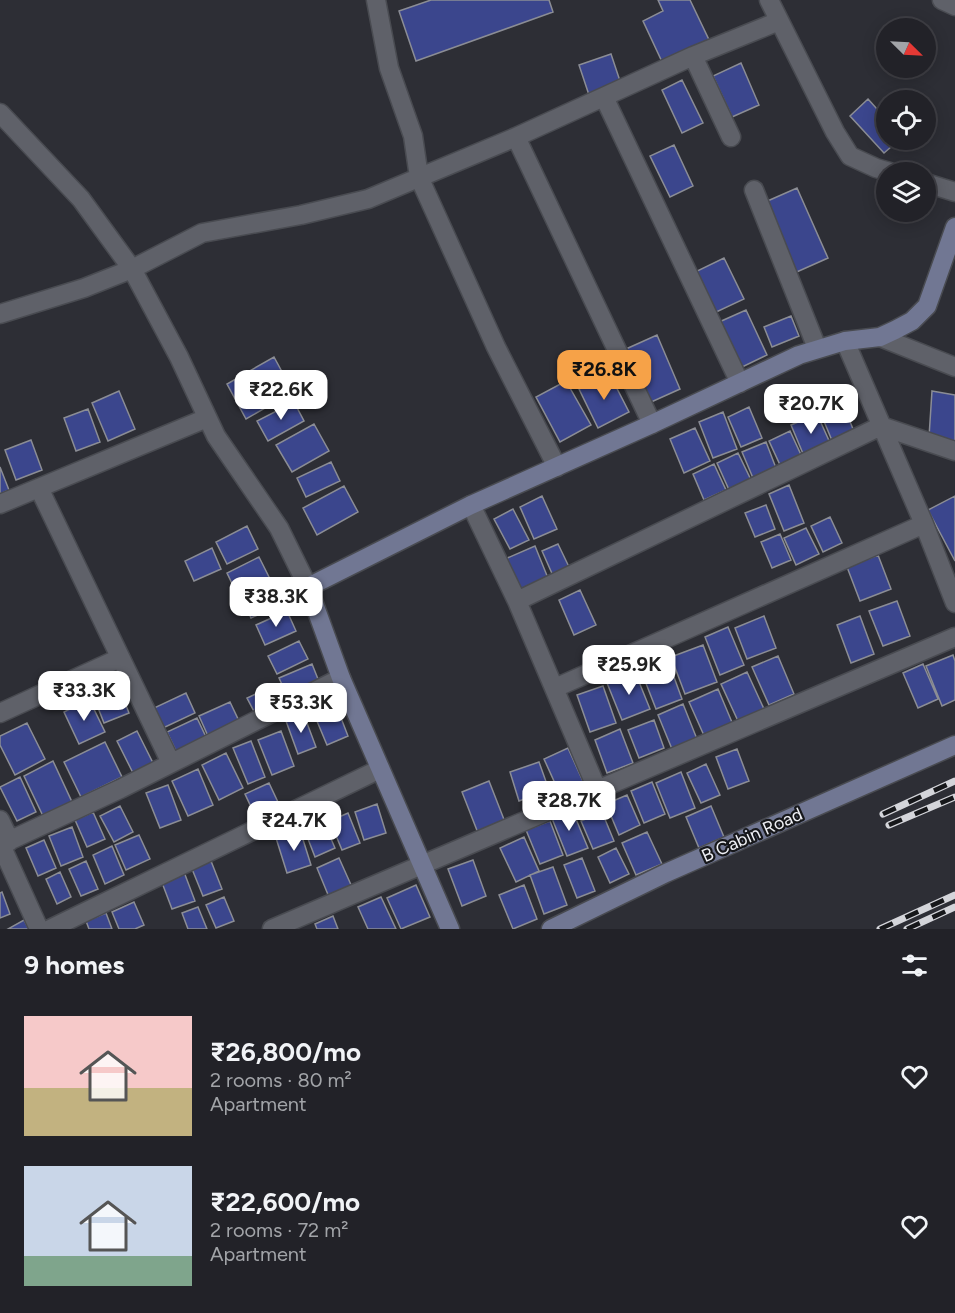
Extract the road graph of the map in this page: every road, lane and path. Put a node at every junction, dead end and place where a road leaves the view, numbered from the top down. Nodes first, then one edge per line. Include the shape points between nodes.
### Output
1 (376, 0) edge
2 (769, 0) edge
3 (942, 0) edge
4 (955, 6) edge
5 (779, 21) junction
6 (693, 56) junction
7 (604, 97) junction
8 (0, 113) edge
9 (516, 137) junction
10 (731, 137) dead end
11 (876, 168) edge
12 (419, 177) junction
13 (936, 186) edge
14 (754, 190) dead end
15 (955, 192) edge
16 (955, 227) edge
17 (132, 269) junction
18 (0, 314) edge
19 (880, 337) junction
20 (845, 341) junction
21 (817, 348) junction
22 (955, 367) edge
23 (740, 383) junction
24 (207, 418) junction
25 (652, 424) junction
26 (881, 426) junction
27 (955, 451) edge
28 (557, 467) junction
29 (39, 488) junction
30 (0, 504) edge
31 (471, 505) junction
32 (924, 524) junction
33 (308, 587) junction
34 (517, 601) junction
35 (955, 603) edge
36 (955, 637) edge
37 (120, 658) junction
38 (341, 678) junction
39 (555, 688) junction
40 (0, 713) edge
41 (955, 745) edge
42 (171, 763) junction
43 (380, 769) junction
44 (597, 789) junction
45 (0, 820) edge
46 (4, 843) edge
47 (421, 864) junction
48 (39, 929) edge
49 (50, 929) edge
50 (272, 929) edge
51 (450, 929) edge
52 (551, 929) edge

1 - 12 street via 389,68 413,136
2 - 5 street
3 - 4 street
5 - 6 street
5 - 11 street via 850,156
6 - 7 street
6 - 10 street
7 - 9 street
7 - 23 street
8 - 17 street via 81,199
9 - 12 street
9 - 25 street
12 - 17 street via 368,199 301,216 202,233
12 - 28 street via 496,347
13 - 15 street
14 - 21 street
16 - 19 street via 927,306 912,321
17 - 18 street
17 - 24 street
19 - 20 street
19 - 22 street
20 - 21 street
20 - 26 street
21 - 23 street
23 - 25 street
24 - 29 street
24 - 33 street via 279,528
25 - 28 street
26 - 27 street
26 - 32 street
26 - 34 street
28 - 31 street
29 - 30 street
29 - 37 street
31 - 33 street
31 - 34 street
32 - 35 street
32 - 39 street
33 - 38 street
34 - 39 street
36 - 44 street
37 - 40 street
37 - 42 street
38 - 42 street
38 - 43 street
39 - 44 street
41 - 52 street, B Cabin Road via 666,873
42 - 46 street
43 - 47 street
43 - 49 street
44 - 47 street
45 - 46 street
46 - 48 street
47 - 50 street
47 - 51 street

